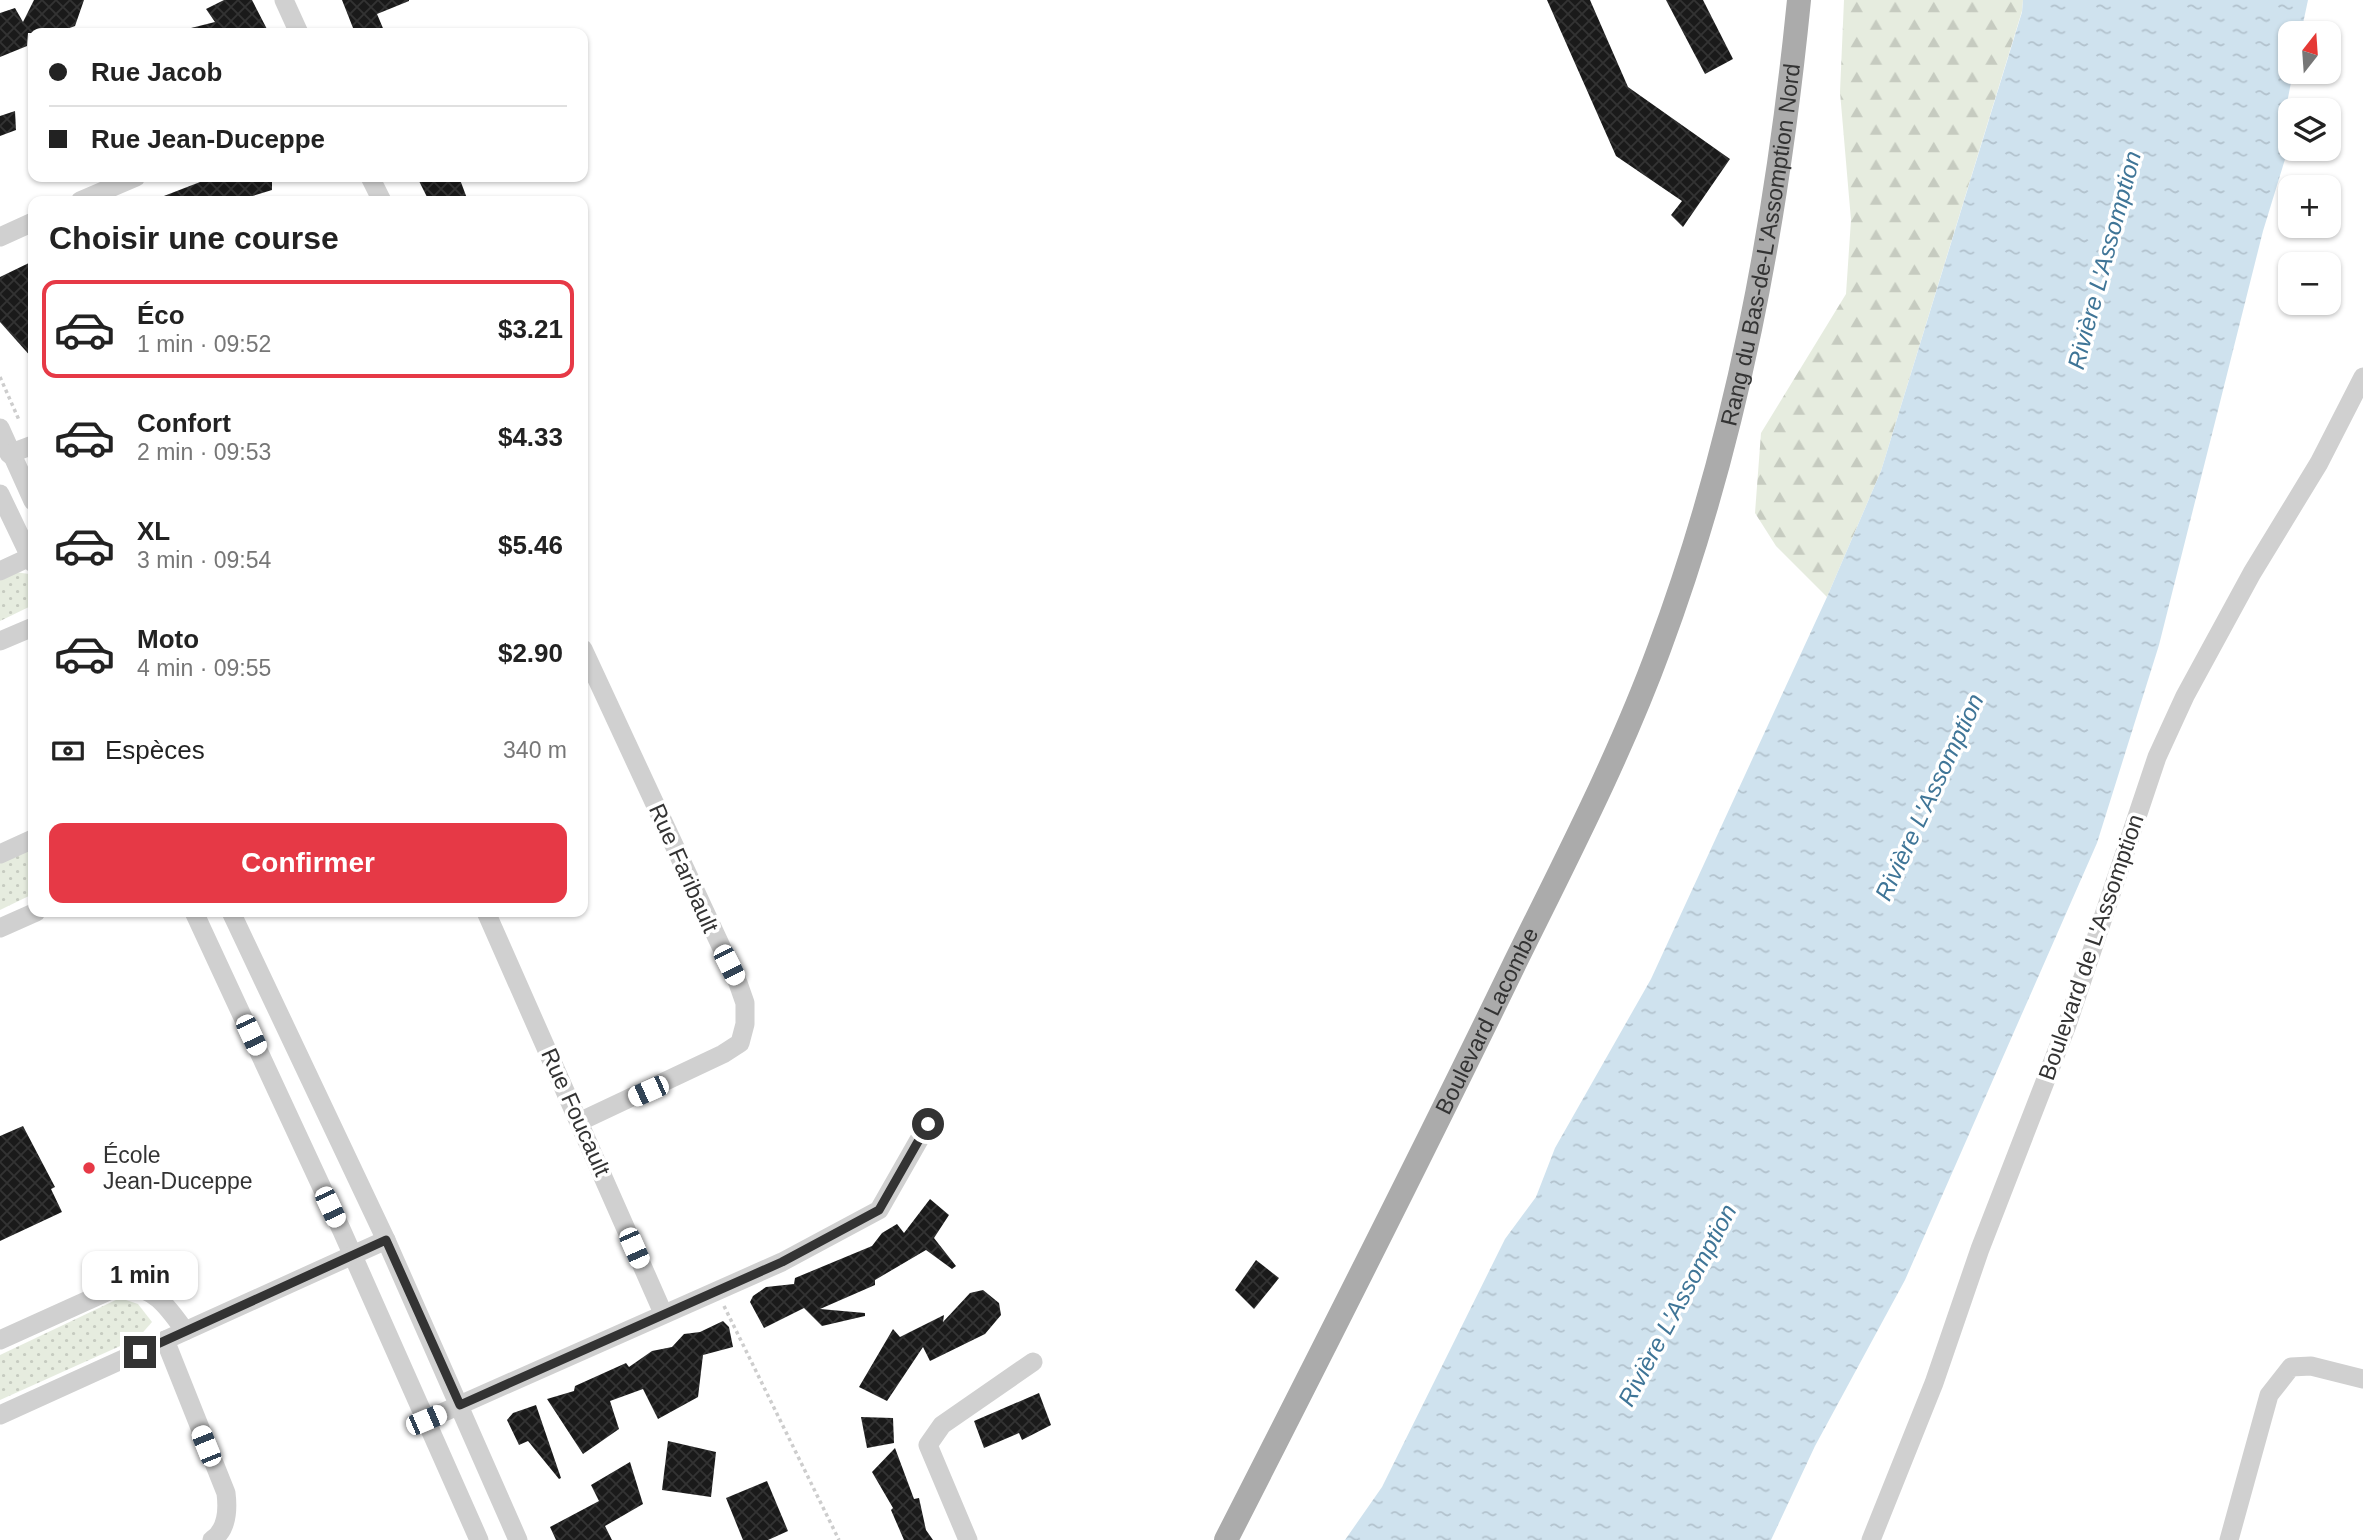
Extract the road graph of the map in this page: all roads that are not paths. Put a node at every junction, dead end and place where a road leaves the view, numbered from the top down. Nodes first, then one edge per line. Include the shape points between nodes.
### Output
1 (284, 0) edge
2 (1799, 0) edge
3 (297, 28) edge
4 (124, 182) edge
5 (92, 196) edge
6 (28, 224) edge
7 (0, 237) edge
8 (2363, 377) edge
9 (0, 428) edge
10 (28, 447) edge
11 (9, 454) junction
12 (1712, 487) joint
13 (28, 491) edge
14 (0, 494) edge
15 (28, 552) edge
16 (28, 561) edge
17 (0, 571) edge
18 (28, 629) edge
19 (0, 641) edge
20 (588, 660) edge
21 (28, 841) edge
22 (0, 855) edge
23 (28, 916) edge
24 (196, 917) edge
25 (233, 917) edge
26 (488, 917) edge
27 (0, 928) edge
28 (581, 1121) junction
29 (928, 1124) dead end
30 (386, 1240) junction
31 (353, 1256) junction
32 (663, 1312) junction
33 (185, 1331) junction
34 (0, 1340) edge
35 (165, 1340) junction
36 (1033, 1362) dead end
37 (2363, 1379) edge
38 (460, 1405) junction
39 (0, 1415) edge
40 (426, 1420) junction
41 (212, 1540) edge
42 (479, 1540) edge
43 (518, 1540) edge
44 (968, 1540) edge
45 (1226, 1540) edge
46 (1871, 1540) edge
47 (2229, 1540) edge

1 - 3 street
2 - 12 main road, Rang du Bas-de-L'Assomption Nord via 1765,255
4 - 5 street
6 - 7 street
8 - 46 street, Boulevard de L'Assomption via 2185,696 2157,757 2067,1025
9 - 11 street
10 - 11 street
11 - 13 street
12 - 45 main road, Boulevard Lacombe via 1658,652 1613,757 1421,1156
14 - 15 street
16 - 17 street
18 - 19 street
20 - 28 street, Rue Faribault via 738,983 745,1003 745,1024 740,1043 732,1048
21 - 22 street
23 - 27 street
24 - 31 street
25 - 30 street
26 - 28 street, Rue Foucault
28 - 32 street, Rue Foucault
29 - 32 street via 879,1210 782,1262
30 - 31 street
30 - 38 street
31 - 33 street
31 - 40 street
32 - 38 street
33 - 34 street via 162,1298 143,1287 124,1284
33 - 35 street
35 - 39 street
35 - 41 street via 226,1493 228,1511
36 - 44 street via 942,1425 928,1445
37 - 47 street via 2311,1366 2291,1367 2279,1380 2269,1395
38 - 40 street
38 - 43 street
40 - 42 street

